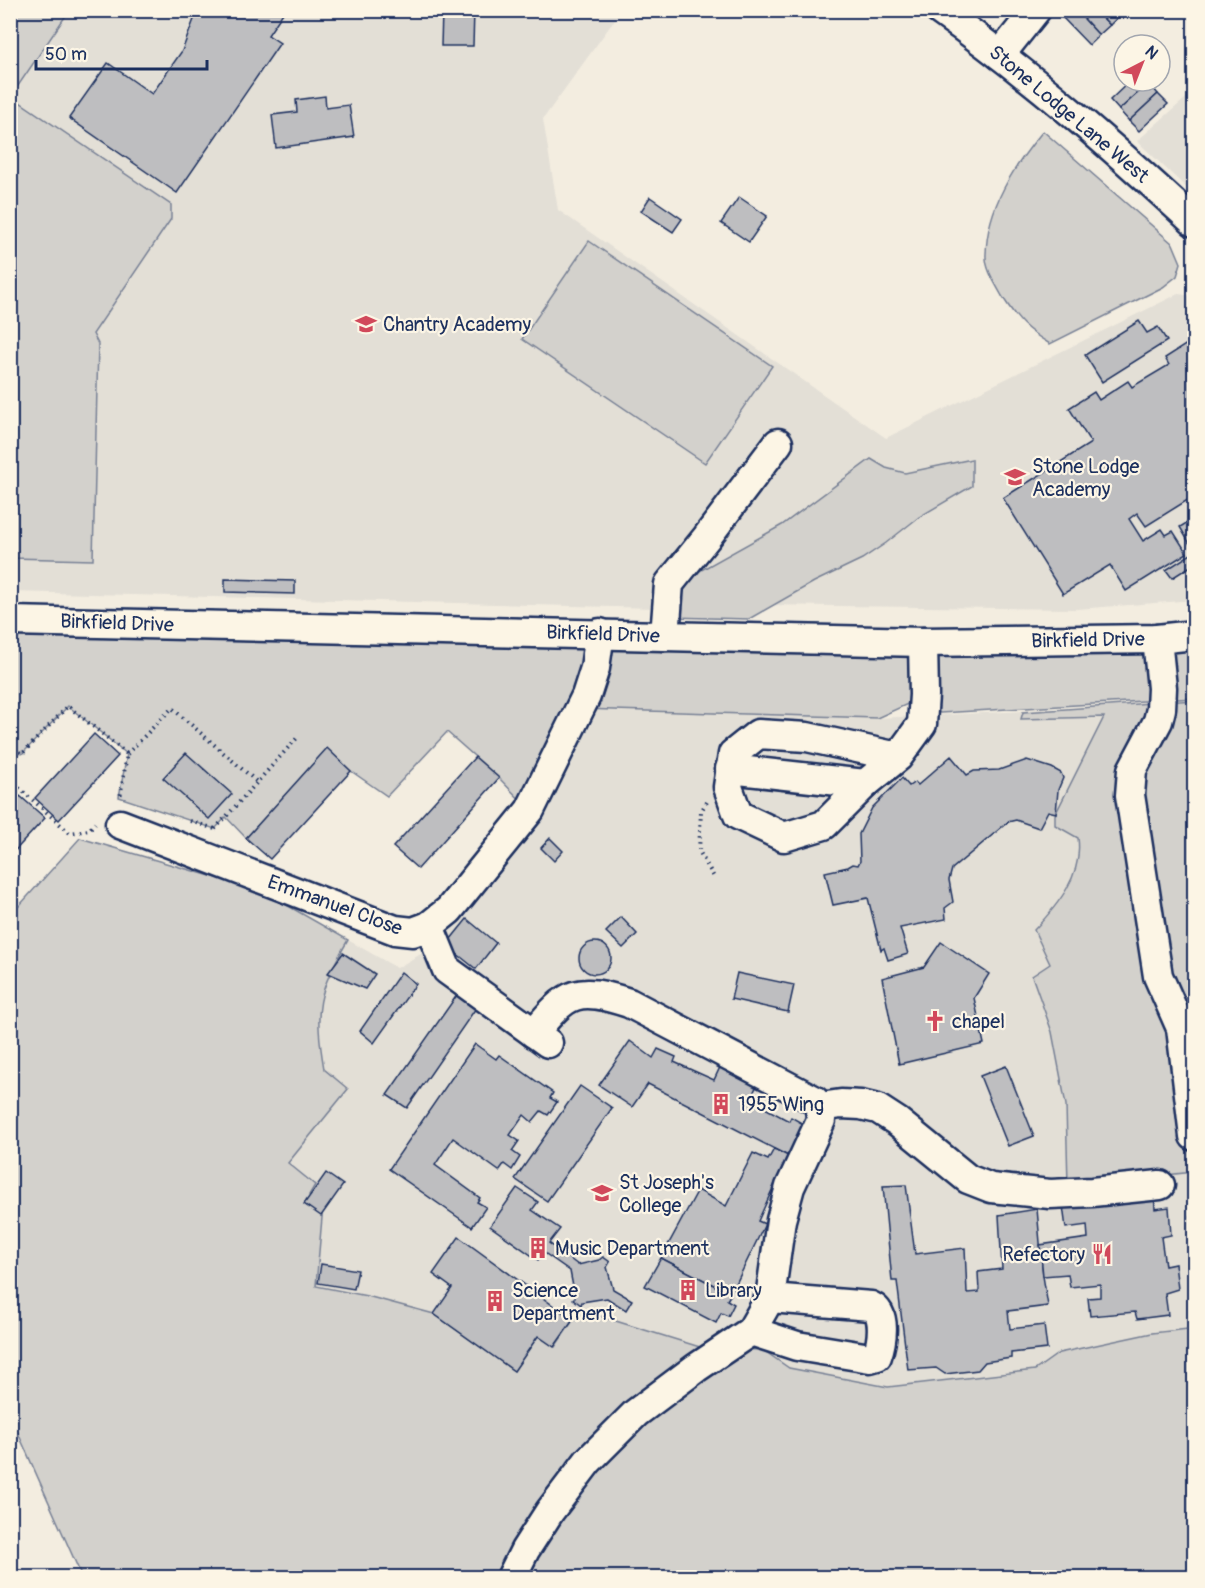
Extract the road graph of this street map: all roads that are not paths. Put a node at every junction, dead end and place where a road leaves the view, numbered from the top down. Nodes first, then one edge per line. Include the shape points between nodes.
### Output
1 (939, 10) edge
2 (1036, 10) edge
3 (1000, 55) junction
4 (1194, 219) edge
5 (778, 443) dead end
6 (10, 621) edge
7 (600, 633) junction
8 (1194, 635) edge
9 (665, 636) junction
10 (1157, 639) junction
11 (923, 642) junction
12 (898, 757) junction
13 (729, 778) junction
14 (866, 784) junction
15 (125, 813) road end
16 (429, 926) junction
17 (820, 1107) junction
18 (1194, 1136) edge
19 (1160, 1185) dead end
20 (770, 1298) junction
21 (751, 1331) junction
22 (511, 1578) edge

1 - 3 street, Stone Lodge Lane West
2 - 3 street
3 - 4 street, Stone Lodge Lane West
5 - 9 street via 669,584
6 - 7 street, Birkfield Drive
7 - 9 street, Birkfield Drive
7 - 16 street, Emmanuel Close via 586,696 530,810 450,910
8 - 10 street, Birkfield Drive
9 - 11 street, Birkfield Drive
10 - 11 street, Birkfield Drive
10 - 18 street via 1161,709 1132,770 1130,795 1158,976 1181,1028
11 - 12 street via 922,724
12 - 13 street via 807,737 758,734 732,754
12 - 14 street
13 - 14 street
13 - 14 street via 738,815 784,837 824,825
15 - 16 street, Emmanuel Close via 204,856 395,930 413,932
16 - 17 street via 447,970 542,1038 554,1008 570,998 599,993 629,1003 814,1100
17 - 19 street via 851,1104 878,1109 968,1179 992,1188 1050,1194
17 - 20 street via 821,1120 790,1187 781,1220
20 - 21 street
20 - 21 street via 877,1308 881,1337 877,1356 797,1346
21 - 22 street via 636,1413 588,1461 550,1510

